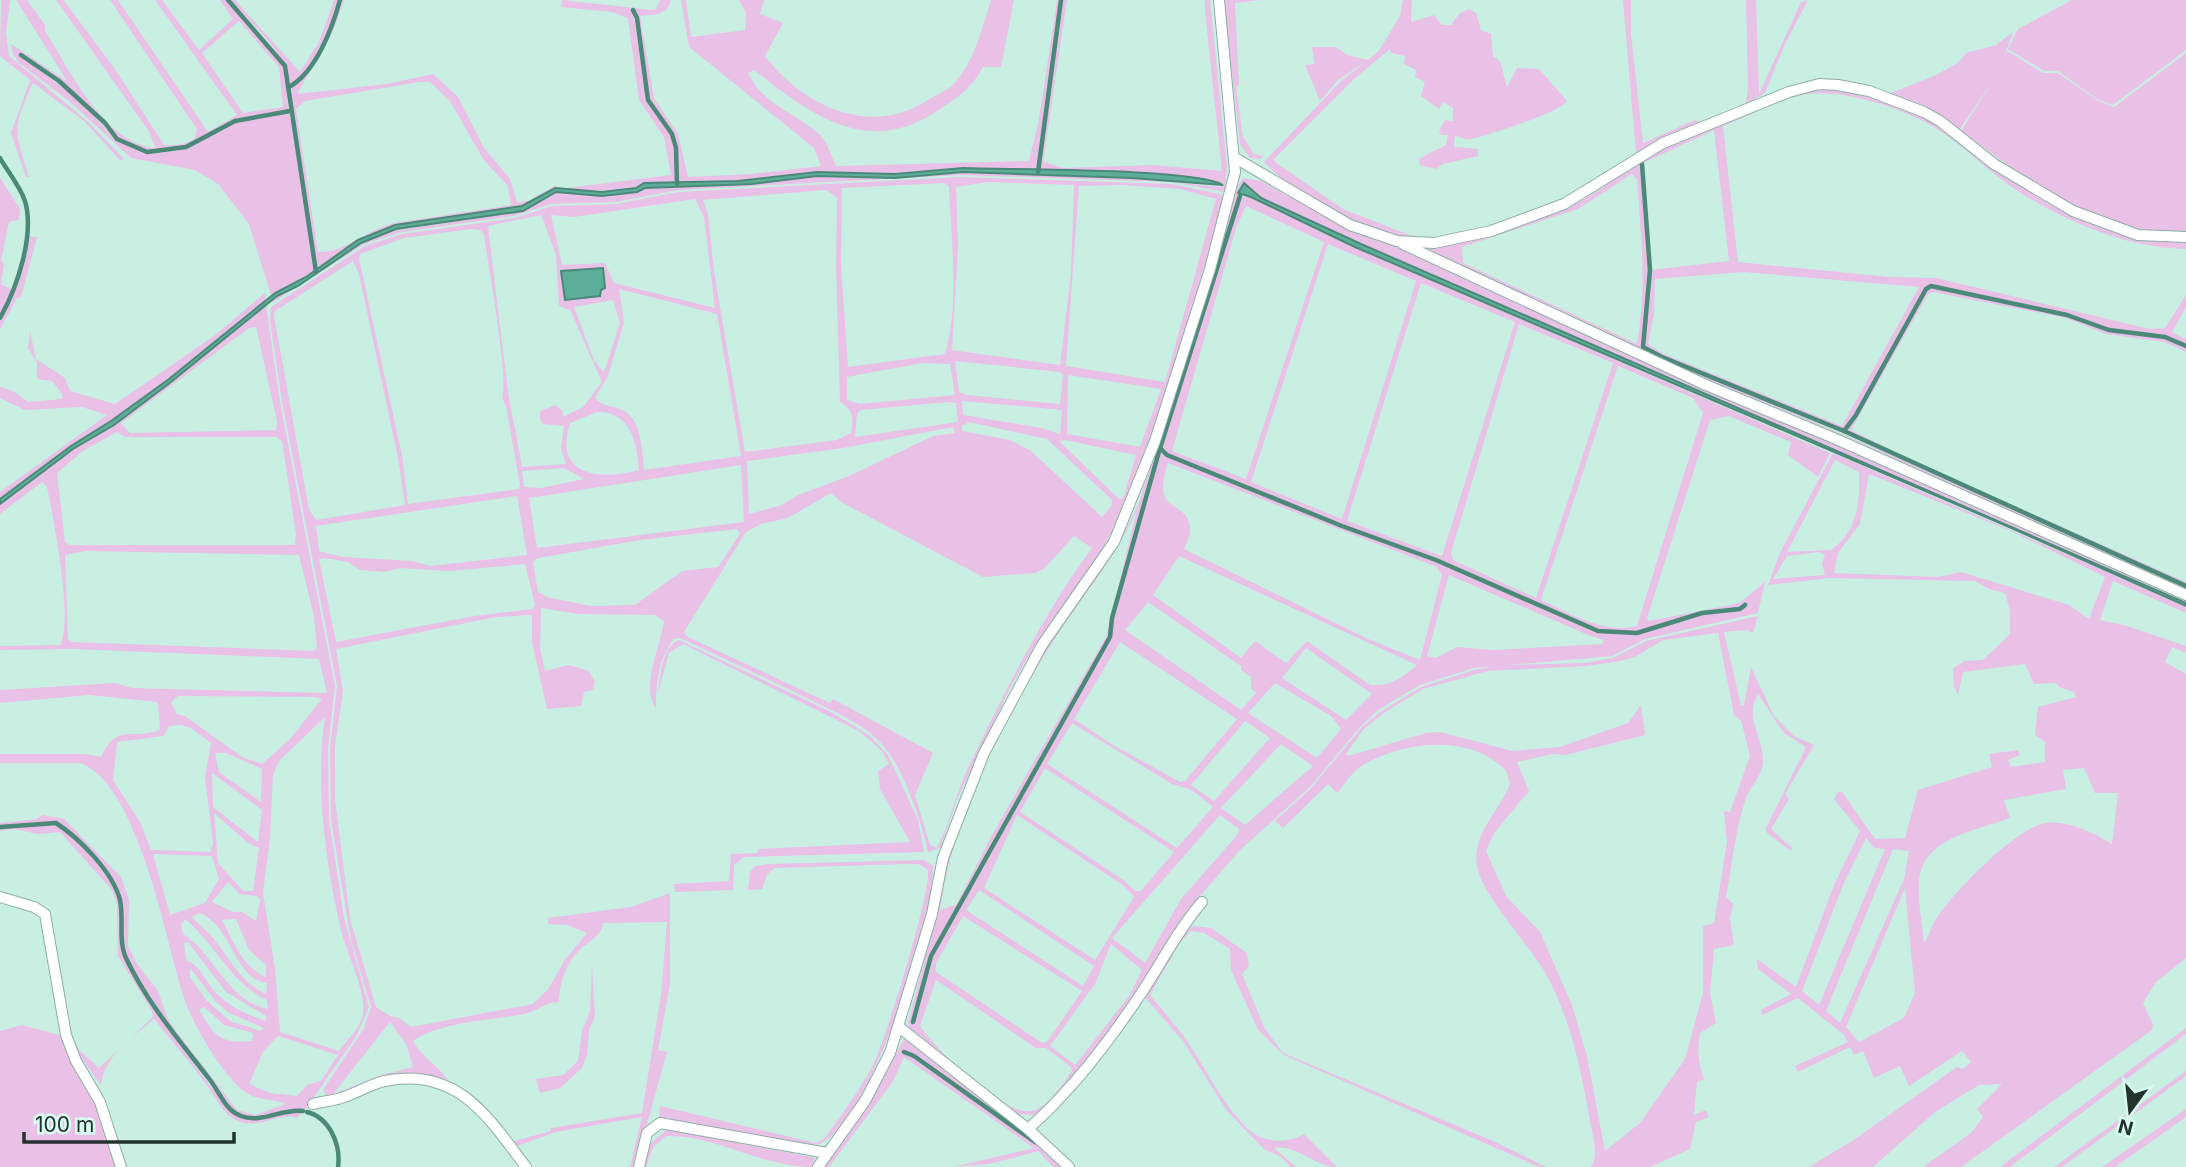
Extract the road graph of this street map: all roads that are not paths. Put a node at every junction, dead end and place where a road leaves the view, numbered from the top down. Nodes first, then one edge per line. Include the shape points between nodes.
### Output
1 (1219, 0) edge
2 (1235, 158) junction
3 (2186, 237) edge
4 (1397, 241) junction
5 (2186, 595) edge
6 (0, 897) edge
7 (1202, 902) dead end
8 (899, 1027) junction
9 (313, 1104) dead end
10 (1028, 1129) junction
11 (827, 1153) junction
12 (121, 1167) edge
13 (526, 1167) edge
14 (639, 1167) edge
15 (818, 1167) edge
16 (1069, 1167) edge

1 - 2 street
2 - 4 street via 1350,225
2 - 8 street via 1229,202 1210,269 1141,481 1114,542 1042,645 970,783 943,858
3 - 4 street via 2138,234 2073,211 1994,164 1924,112 1869,91 1819,85 1696,128 1548,211 1491,231 1434,243
4 - 5 street via 1706,385
6 - 12 street via 46,914 66,1035 100,1102
7 - 10 street via 1107,1041 1054,1106
8 - 10 street
8 - 11 street via 878,1079
9 - 13 street via 388,1080 415,1077 442,1083 477,1107
10 - 16 street
11 - 14 street via 660,1123 647,1133
11 - 15 street

